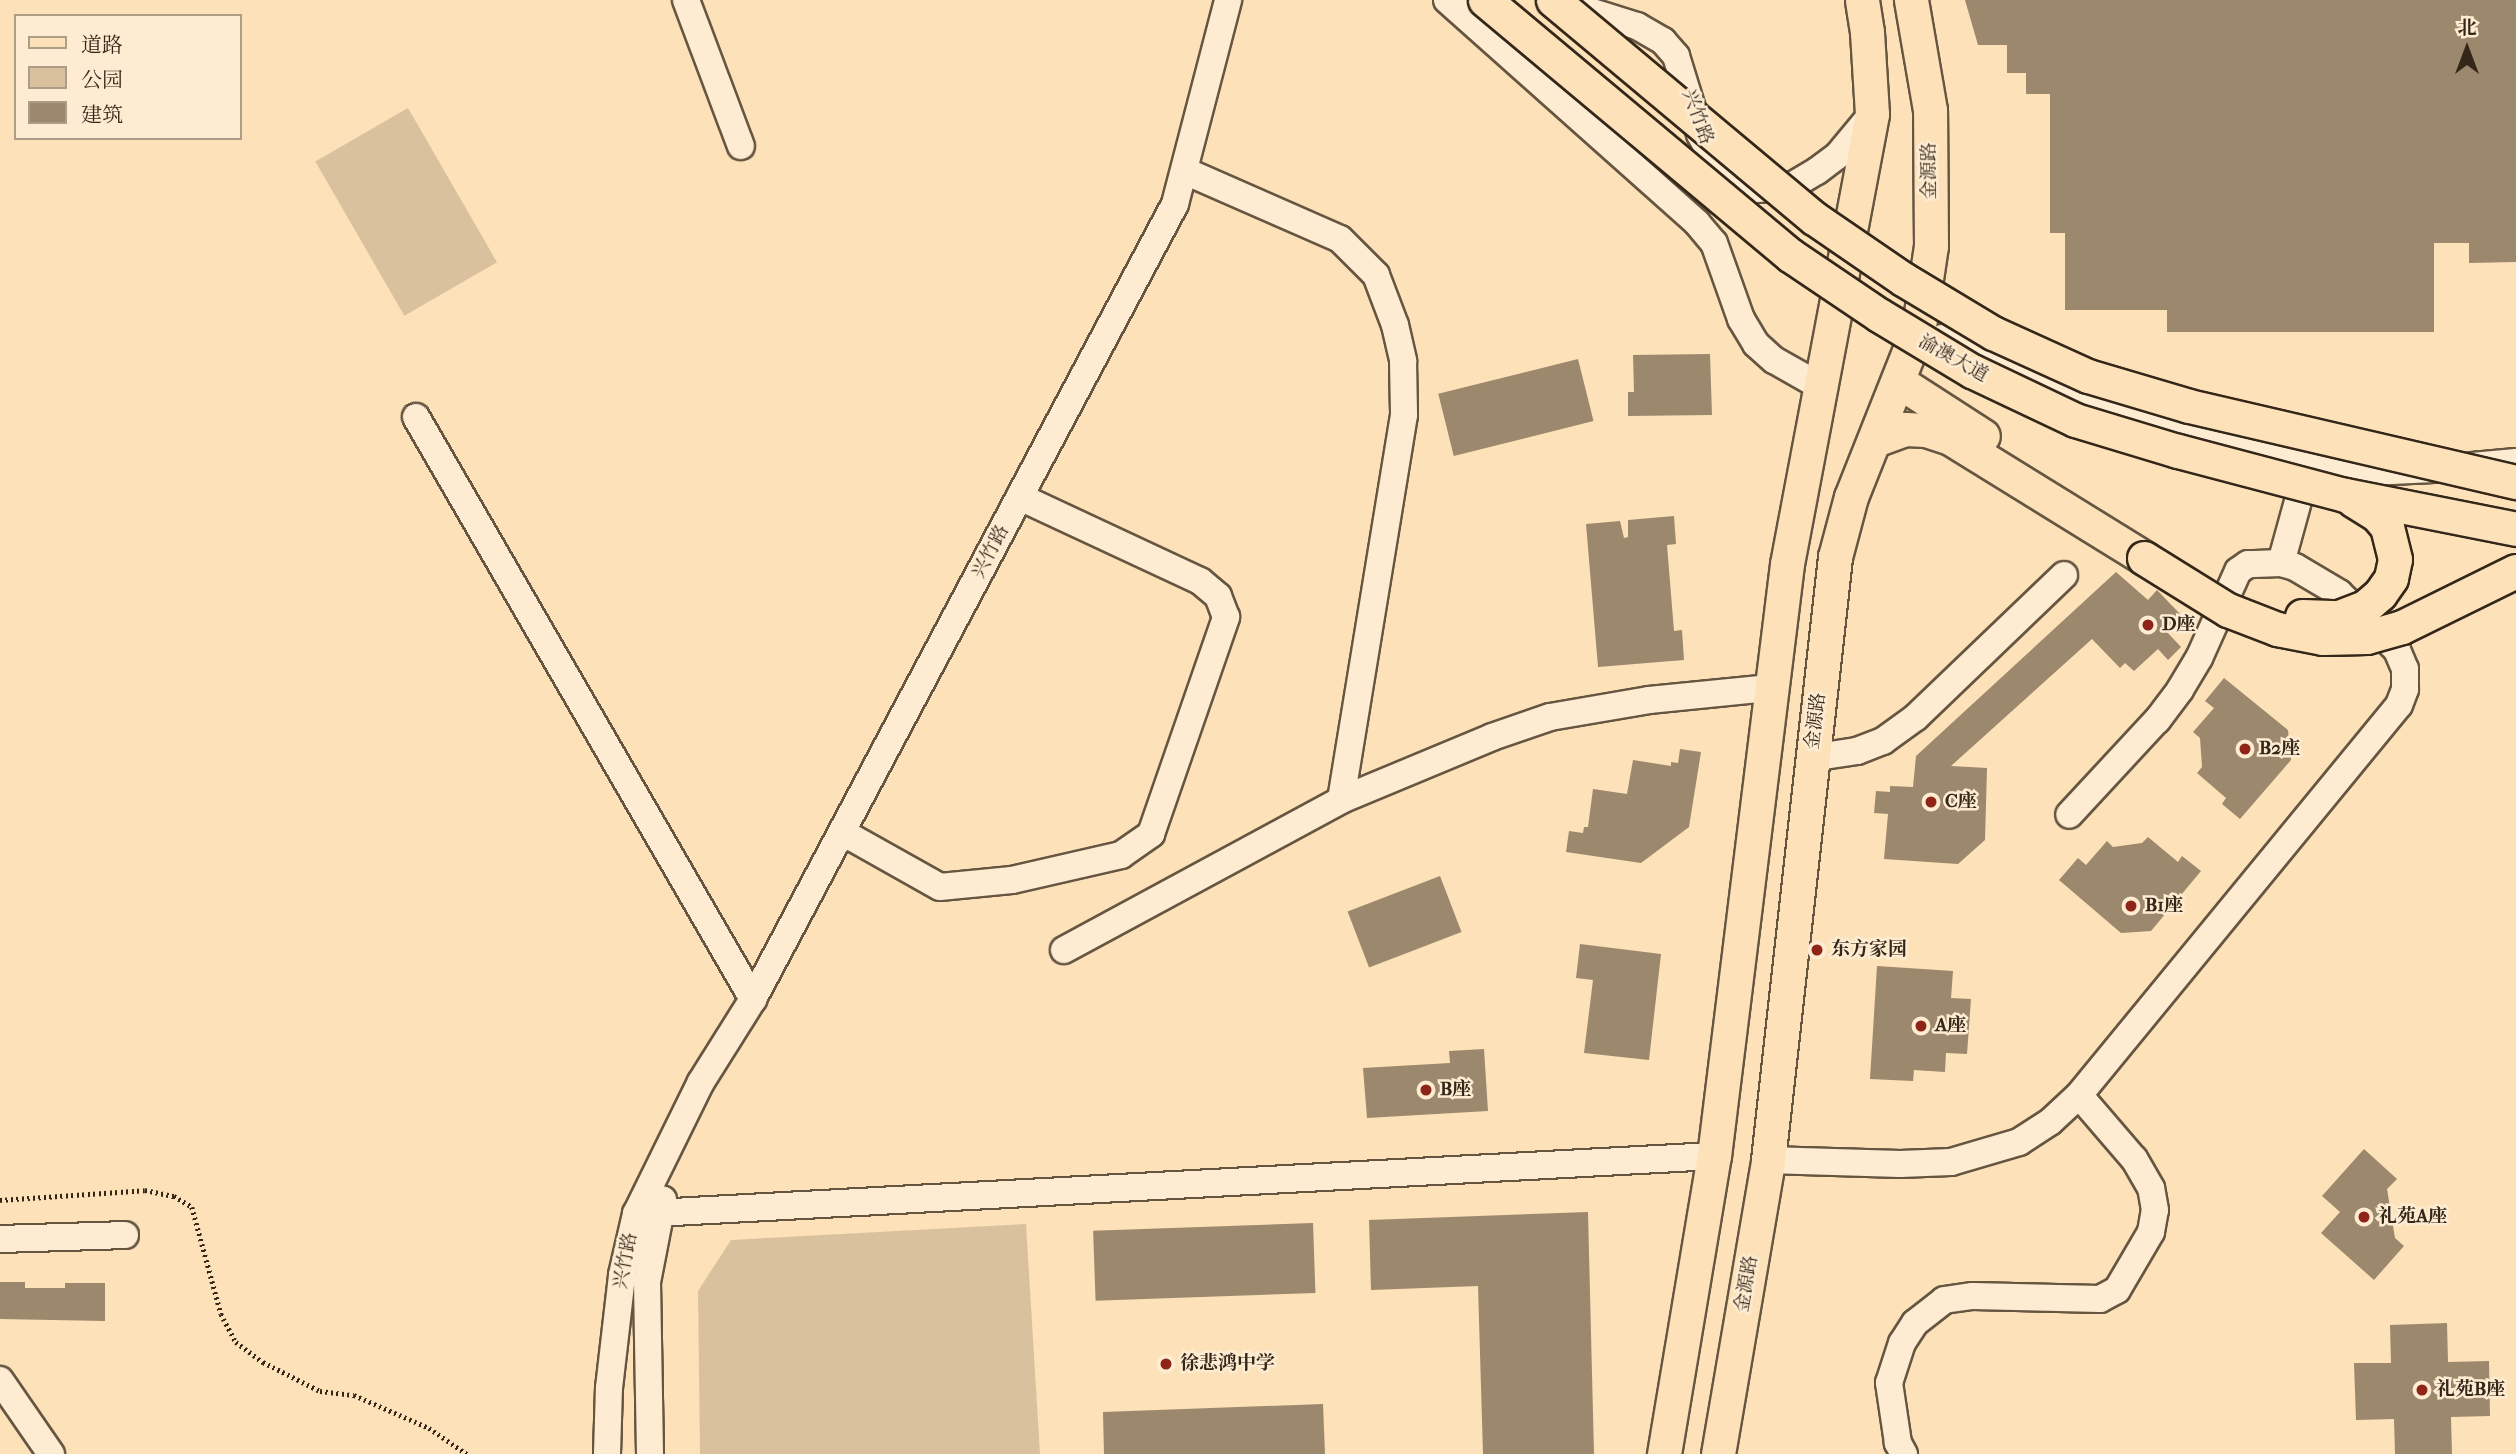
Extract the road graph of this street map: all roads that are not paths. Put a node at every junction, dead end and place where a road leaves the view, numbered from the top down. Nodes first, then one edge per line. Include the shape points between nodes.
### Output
1 (686, 0) edge
2 (1228, 0) edge
3 (1447, 0) edge
4 (1485, 0) edge
5 (1554, 0) edge
6 (1862, 0) edge
7 (1911, 0) edge
8 (1872, 114) junction
9 (741, 146) dead end
10 (1185, 171) junction
11 (1919, 326) junction
12 (1898, 381) junction
13 (1820, 386) junction
14 (416, 417) dead end
15 (1875, 440) junction
16 (2516, 462) edge
17 (2308, 463) junction
18 (2516, 482) edge
19 (2345, 495) junction
20 (1020, 497) junction
21 (2516, 529) edge
22 (2147, 551) junction
23 (2281, 563) junction
24 (1787, 565) junction
25 (2516, 571) edge
26 (2063, 575) dead end
27 (1830, 595) junction
28 (1770, 688) junction
29 (1811, 758) junction
30 (1341, 800) junction
31 (2069, 815) dead end
32 (842, 832) junction
33 (1064, 950) dead end
34 (753, 999) junction
35 (2079, 1095) junction
36 (1714, 1156) junction
37 (1768, 1160) junction
38 (647, 1214) junction
39 (125, 1235) dead end
40 (0, 1239) edge
41 (0, 1380) edge
42 (51, 1454) edge
43 (607, 1454) edge
44 (650, 1454) edge
45 (1664, 1454) edge
46 (1718, 1454) edge
47 (1903, 1454) edge

1 - 9 street
2 - 10 street, 兴竹路
3 - 13 street via 1697,223 1714,243 1741,319 1756,344 1774,360
4 - 19 main road, 渝澳大道, bridge via 1790,255 1879,316 1972,371 2075,420
5 - 8 street, 兴竹路 via 1637,26 1662,41 1676,56 1700,134 1713,158 1732,176 1757,189 1790,187 1816,171 1838,155
5 - 18 main road, bridge via 1814,218 1993,333 2088,376 2189,407
6 - 8 main road
7 - 11 main road, 金源路 via 1930,110 1931,246
8 - 13 main road
10 - 20 street, 兴竹路 via 1175,204
10 - 30 street via 1340,239 1376,275 1395,325 1403,361 1404,415
11 - 12 main road, 金源路
11 - 17 street via 2049,387
12 - 15 main road, 金源路
12 - 22 main road
13 - 24 main road
14 - 34 street
15 - 22 main road via 1905,429 1950,438
15 - 27 main road, 金源路 via 1851,497
16 - 17 street via 2404,472
17 - 23 street
19 - 21 main road, 渝澳大道, bridge
19 - 22 main road, bridge via 2387,527 2395,559 2381,594 2365,607 2339,617 2280,612 2228,593
20 - 32 street, 兴竹路
20 - 32 street via 1200,581 1218,596 1226,617 1151,834 1121,855 1012,880 940,887
22 - 25 main road, bridge via 2228,610 2277,629 2323,638 2367,636 2402,627
23 - 31 street via 2248,564 2238,571 2180,690
23 - 35 street via 2339,593 2397,650 2405,669 2399,705
24 - 27 main road via 1798,551 1817,551 1827,566
24 - 28 main road
26 - 29 street via 1916,717 1883,741 1857,751
27 - 29 main road, 金源路
28 - 30 street via 1648,700 1550,717
28 - 36 main road
29 - 37 main road, 金源路
30 - 33 street
32 - 34 street, 兴竹路
34 - 38 street, 兴竹路 via 701,1082
35 - 37 street via 2019,1142 1951,1162
35 - 47 street via 2134,1158 2151,1188 2155,1210 2151,1232 2117,1290 2100,1299 1973,1296 1944,1300 1915,1323 1902,1343 1889,1383
36 - 38 street
36 - 45 main road
37 - 46 main road, 金源路
38 - 43 street, 兴竹路 via 622,1275 609,1388
38 - 44 street, 兴竹路
39 - 40 street
41 - 42 street

